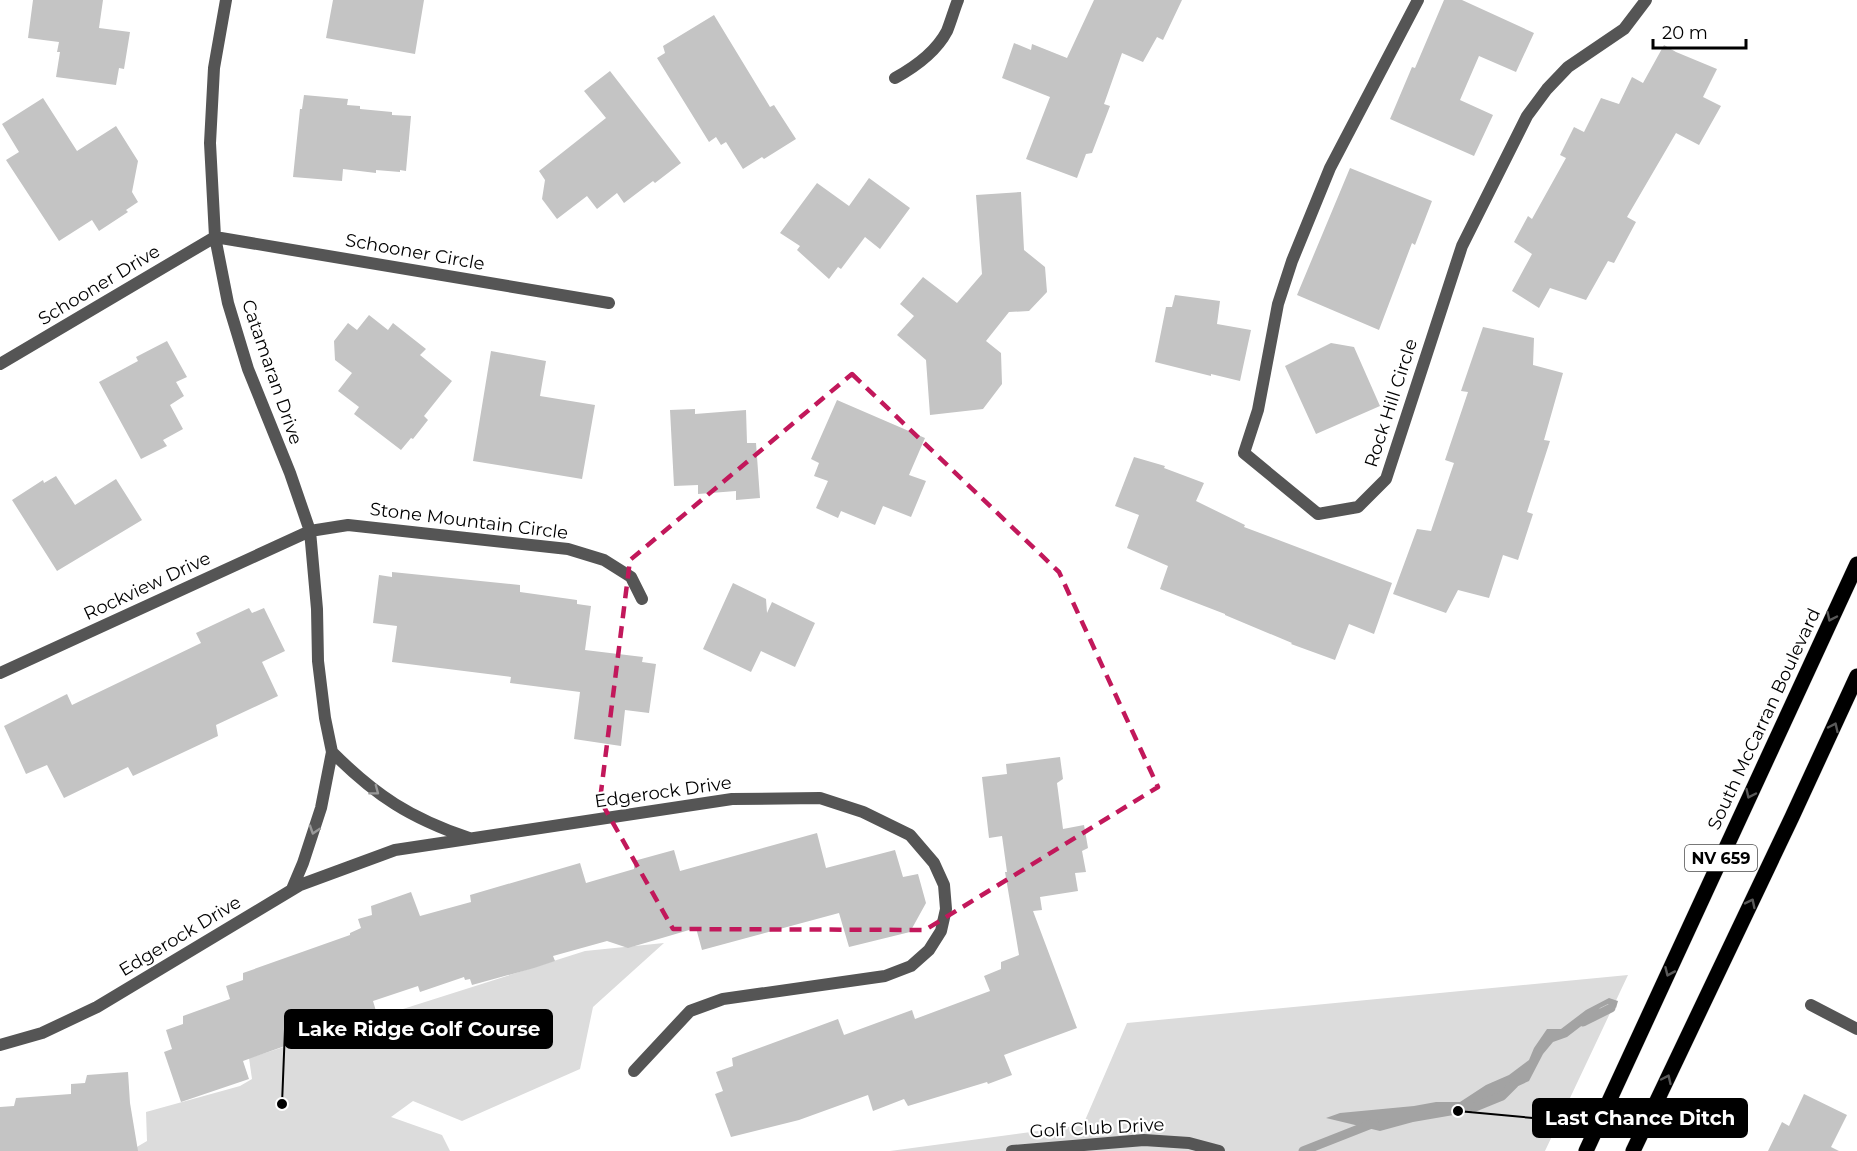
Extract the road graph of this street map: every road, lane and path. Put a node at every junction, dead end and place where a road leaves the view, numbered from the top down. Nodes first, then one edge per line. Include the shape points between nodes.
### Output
1 (226, 0) edge
2 (958, 0) edge
3 (1418, 0) edge
4 (1646, 0) edge
5 (895, 78) dead end
6 (215, 237) junction
7 (609, 303) dead end
8 (0, 364) edge
9 (310, 531) junction
10 (1857, 564) edge
11 (642, 599) dead end
12 (0, 673) edge
13 (1857, 676) edge
14 (332, 752) junction
15 (471, 838) junction
16 (292, 890) junction
17 (1811, 1005) dead end
18 (1857, 1029) edge
19 (0, 1046) edge
20 (634, 1071) dead end
21 (1012, 1151) edge
22 (1219, 1151) edge
23 (1586, 1151) edge
24 (1633, 1151) edge

1 - 6 street, Catamaran Drive via 214,68 210,143
2 - 5 street via 946,32 933,50
3 - 4 street, Rock Hill Circle via 1330,168 1292,261 1278,304 1258,410 1244,453 1318,514 1358,507 1386,479 1461,246 1527,116 1568,68 1624,29
6 - 7 street, Schooner Circle
6 - 8 street, Schooner Drive
6 - 9 street, Catamaran Drive via 228,303 248,369
9 - 11 street, Stone Mountain Circle via 348,525 568,549 604,560 631,577
9 - 12 street, Rockview Drive
9 - 14 street, Catamaran Drive via 318,661
10 -> 23 main road, South McCarran Boulevard / NV 659
24 -> 13 main road, NV 659
14 -> 15 street via 359,780 385,799 441,828
14 -> 16 street, Catamaran Drive via 321,807
15 - 16 street, Edgerock Drive via 395,850
15 - 20 street, Edgerock Drive via 732,799 820,798 863,812 910,835 934,863 944,885 946,909 941,931 929,950 911,966 885,976 723,999 690,1011
16 - 19 street, Edgerock Drive via 97,1007 42,1033
17 - 18 street
21 - 22 street, Golf Club Drive via 1144,1140 1189,1143

